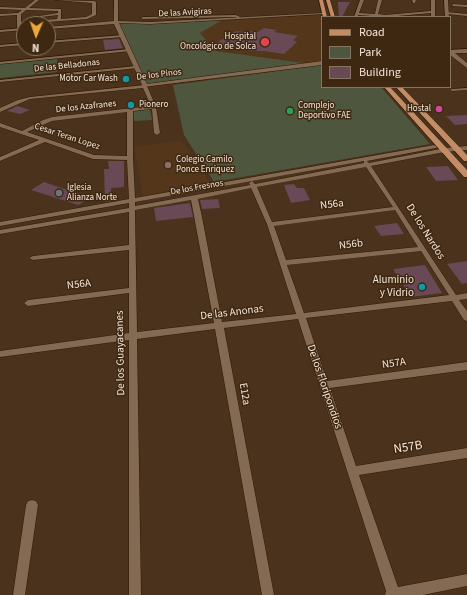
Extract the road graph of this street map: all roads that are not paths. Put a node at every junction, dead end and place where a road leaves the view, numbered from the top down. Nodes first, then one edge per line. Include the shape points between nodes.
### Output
1 (37, 0) edge
2 (58, 0) edge
3 (116, 0) edge
4 (321, 0) edge
5 (328, 0) edge
6 (362, 0) edge
7 (380, 0) edge
8 (433, 0) edge
9 (446, 0) edge
10 (434, 5) junction
11 (453, 5) dead end
12 (446, 6) junction
13 (467, 6) edge
14 (415, 7) dead end
15 (0, 8) edge
16 (397, 8) dead end
17 (25, 9) junction
18 (433, 12) junction
19 (19, 14) joint
20 (60, 14) junction
21 (0, 15) edge
22 (447, 15) edge
23 (467, 15) edge
24 (41, 16) dead end
25 (321, 16) edge
26 (324, 16) edge
27 (333, 16) edge
28 (356, 16) edge
29 (376, 16) edge
30 (395, 16) edge
31 (414, 16) edge
32 (433, 16) edge
33 (144, 18) dead end
34 (239, 18) junction
35 (56, 20) edge
36 (59, 20) junction
37 (116, 22) junction
38 (56, 27) edge
39 (16, 30) edge
40 (0, 31) edge
41 (123, 36) junction
42 (56, 41) edge
43 (16, 45) edge
44 (0, 46) edge
45 (130, 50) junction
46 (467, 51) edge
47 (451, 52) edge
48 (451, 53) edge
49 (0, 63) edge
50 (321, 63) edge
51 (467, 66) edge
52 (136, 67) junction
53 (0, 81) edge
54 (145, 86) junction
55 (388, 88) edge
56 (400, 88) edge
57 (467, 89) edge
58 (452, 90) dead end
59 (154, 107) junction
60 (0, 110) edge
61 (130, 110) junction
62 (0, 125) edge
63 (23, 132) junction
64 (157, 133) dead end
65 (45, 140) junction
66 (467, 143) edge
67 (456, 146) junction
68 (443, 148) junction
69 (467, 148) edge
70 (130, 158) junction
71 (363, 158) junction
72 (0, 159) edge
73 (467, 159) edge
74 (368, 165) junction
75 (467, 175) edge
76 (252, 183) junction
77 (194, 197) junction
78 (132, 205) junction
79 (397, 208) junction
80 (77, 215) junction
81 (0, 224) edge
82 (270, 224) junction
83 (0, 232) edge
84 (132, 247) junction
85 (422, 248) junction
86 (33, 258) dead end
87 (282, 263) junction
88 (132, 290) junction
89 (467, 296) edge
90 (454, 298) junction
91 (28, 303) dead end
92 (300, 316) junction
93 (467, 318) edge
94 (219, 325) junction
95 (133, 336) junction
96 (0, 354) edge
97 (467, 366) edge
98 (324, 386) junction
99 (467, 453) edge
100 (353, 471) junction
101 (32, 505) dead end
102 (467, 580) edge
103 (19, 595) edge
104 (135, 595) edge
105 (268, 595) edge
106 (393, 595) edge

1 - 17 street
2 - 36 street via 94,2 94,15
3 - 37 street
4 - 26 main road
5 - 27 main road
6 - 28 street
7 - 29 street
8 - 10 street
9 - 12 street
10 - 12 street
10 - 18 street
11 - 13 street
12 - 22 street
14 - 31 street
15 - 17 street
16 - 30 street
17 - 19 street
17 - 20 street via 60,10
18 - 31 street
18 - 32 street
19 - 21 street
20 - 24 street
20 - 36 street
22 - 23 street
25 - 34 street, De las Avigiras
30 - 31 street
33 - 34 street
34 - 37 street, De las Avigiras via 150,23
35 - 36 street
37 - 38 street, De las Avigiras
37 - 41 street
39 - 40 street
41 - 42 street
41 - 45 street
43 - 44 street
45 - 49 street
45 - 52 street
46 - 47 street
48 - 51 street
50 - 54 street, De los Pinos
52 - 53 street, De las Belladonas
52 - 54 street
54 - 59 street
54 - 60 street, De los Pinos via 30,98
55 - 68 main road
56 - 67 main road
57 - 58 street
59 - 61 street, De los Azafranes
59 - 64 street
61 - 63 street, De los Azafranes via 49,119
61 - 70 street, De los Guayacanes
62 - 63 street, Cesar Teran Lopez
63 - 65 street, Cesar Teran Lopez
65 - 70 street, Cesar Teran Lopez via 93,157
65 - 72 street
66 - 67 street, De los Fresnos
67 - 68 street, De los Fresnos
67 - 69 street, De los Fresnos
67 - 73 main road
68 - 71 street, De los Fresnos
68 - 74 street, De los Fresnos
68 - 75 main road
70 - 78 street, De los Guayacanes
71 - 74 street, De los Nardos
71 - 76 street, De los Fresnos
74 - 76 street, De los Fresnos
74 - 79 street, De los Nardos
76 - 77 street, De los Fresnos
76 - 78 street, De los Fresnos
76 - 82 street, De los Floripondios
77 - 78 street, De los Fresnos
77 - 94 street, E12a
78 - 80 street, De los Fresnos
78 - 84 street, De los Guayacanes
79 - 82 street, N56a
79 - 85 street, De los Nardos
80 - 81 street, De los Fresnos
80 - 83 street, De los Fresnos
82 - 87 street, De los Floripondios
84 - 86 street
84 - 88 street, De los Guayacanes
85 - 87 street, N56b
85 - 90 street, De los Nardos
87 - 92 street, De los Floripondios
88 - 91 street, N56A
88 - 95 street, De los Guayacanes
89 - 90 street, De las Anonas
90 - 92 street, De las Anonas
90 - 93 street, De los Nardos
92 - 94 street, De las Anonas
92 - 98 street, De los Floripondios
94 - 95 street, De las Anonas
94 - 105 street, E12a
95 - 96 street, De las Anonas
95 - 104 street, De los Guayacanes
97 - 98 street, N57A
98 - 100 street, De los Floripondios
99 - 100 street, N57B
100 - 106 street, De los Floripondios
101 - 103 street
102 - 106 street

